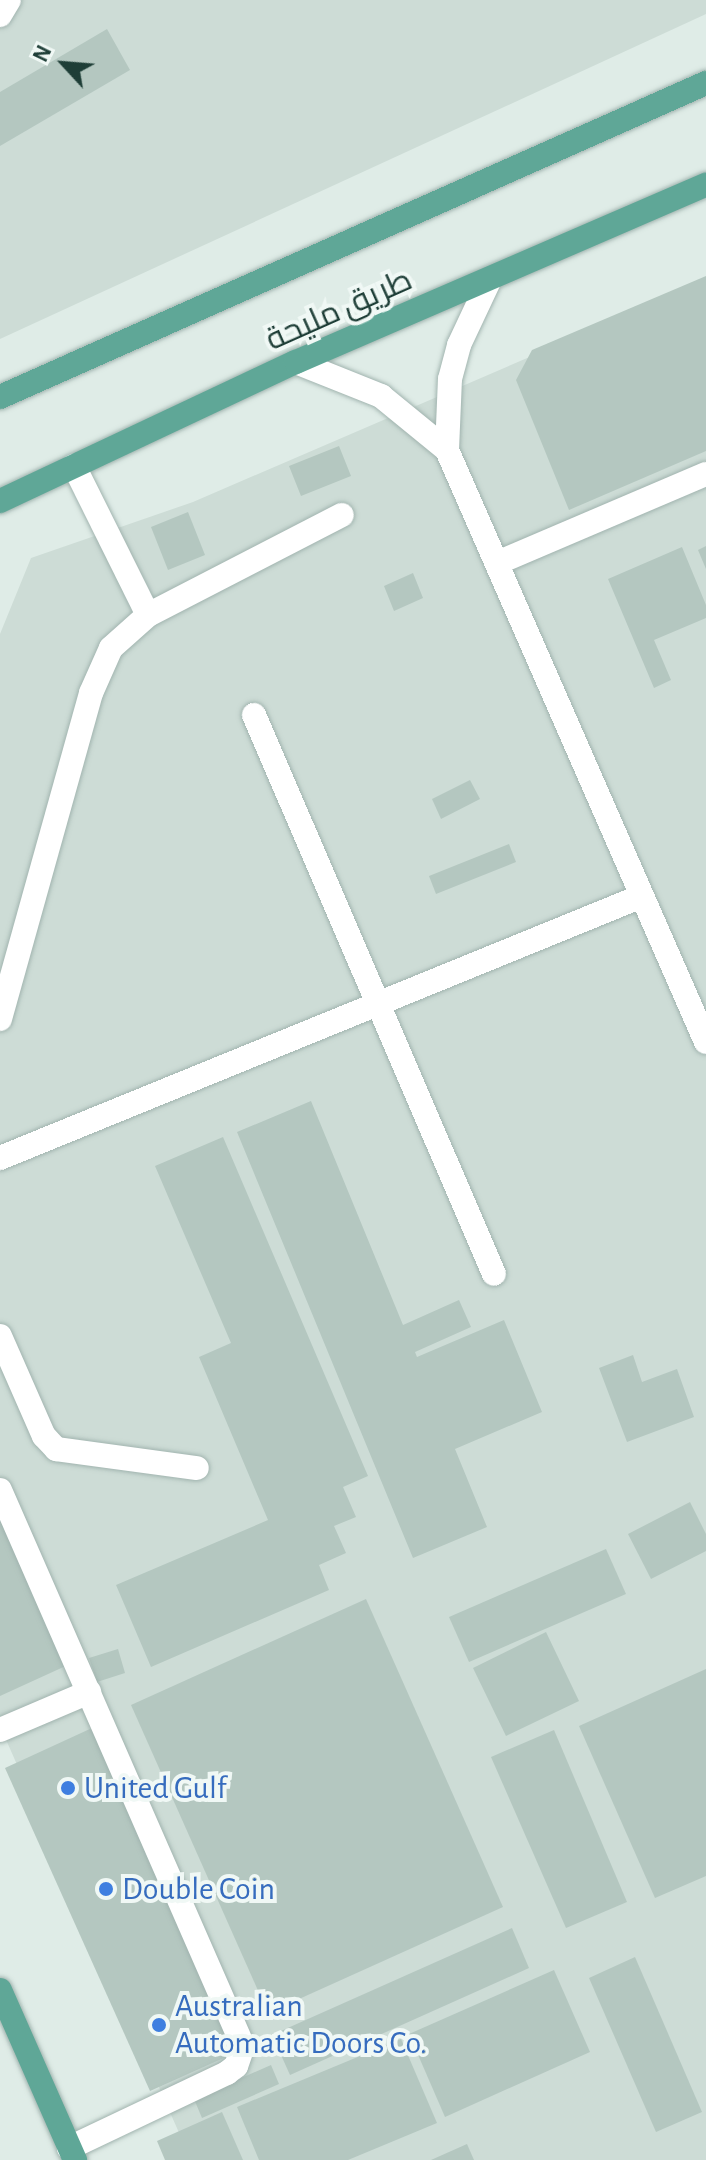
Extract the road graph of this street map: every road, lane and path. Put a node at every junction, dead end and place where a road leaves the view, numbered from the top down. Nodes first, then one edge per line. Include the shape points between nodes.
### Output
1 (9, 0) edge
2 (0, 15) edge
3 (706, 83) edge
4 (706, 185) edge
5 (490, 279) junction
6 (296, 362) junction
7 (0, 397) edge
8 (447, 450) junction
9 (74, 466) junction
10 (706, 474) edge
11 (0, 501) edge
12 (342, 515) dead end
13 (497, 563) junction
14 (148, 615) junction
15 (254, 715) dead end
16 (642, 896) junction
17 (378, 1004) junction
18 (0, 1019) edge
19 (706, 1042) edge
20 (0, 1158) edge
21 (494, 1274) dead end
22 (0, 1336) edge
23 (197, 1468) dead end
24 (0, 1490) edge
25 (89, 1692) junction
26 (0, 1730) edge
27 (0, 1990) edge
28 (72, 2154) edge

1 - 2 street
3 - 7 main road, طريق مليحة
4 - 5 main road, طريق مليحة
5 - 6 main road, طريق مليحة
5 - 8 street via 468,323 450,379
6 - 8 street via 381,396
6 - 9 main road, طريق مليحة
8 - 13 street
9 - 11 main road, طريق مليحة
9 - 14 street
10 - 13 street
12 - 14 street
13 - 16 street
14 - 18 street via 111,648 99,670
15 - 17 street
16 - 17 street
16 - 19 street
17 - 20 street
17 - 21 street
22 - 23 street via 44,1436 56,1449
24 - 25 street
25 - 26 street
25 - 28 street via 243,2046 236,2066 227,2073
27 - 28 main road

